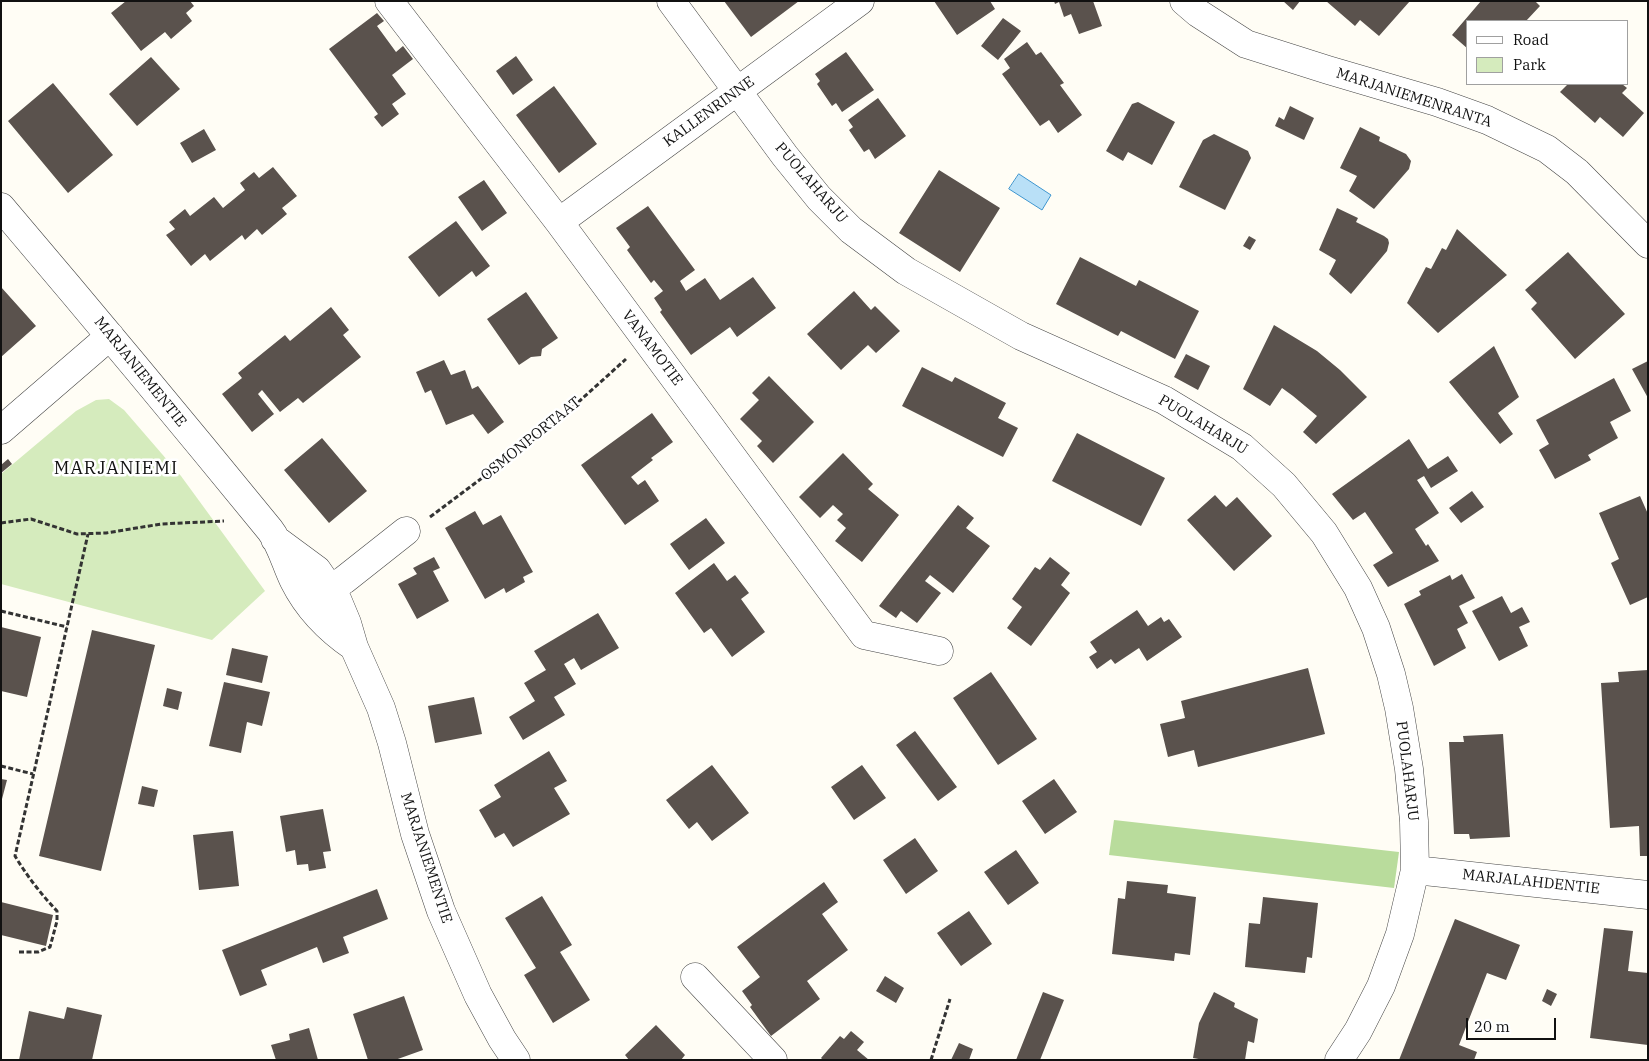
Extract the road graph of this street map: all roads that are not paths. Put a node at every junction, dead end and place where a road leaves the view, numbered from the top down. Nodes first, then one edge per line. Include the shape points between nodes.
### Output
1 (390, 1) edge
2 (671, 1) edge
3 (860, 1) edge
4 (1184, 1) edge
5 (738, 90) junction
6 (1, 207) edge
7 (558, 222) junction
8 (1648, 244) edge
9 (110, 336) junction
10 (1, 430) edge
11 (406, 531) dead end
12 (275, 539) junction
13 (330, 588) junction
14 (354, 648) junction
15 (939, 651) dead end
16 (1414, 870) junction
17 (1648, 895) edge
18 (695, 977) dead end
19 (516, 1060) edge
20 (774, 1060) edge
21 (1339, 1060) edge

1 - 7 street, VANAMOTIE
2 - 5 street, PUOLAHARJU
3 - 5 street, KALLENRINNE
4 - 8 street, MARJANIEMENRANTA via 1246,44 1454,108 1548,149 1577,172
5 - 7 street, KALLENRINNE
5 - 16 street, PUOLAHARJU via 820,198 851,230 906,271 1021,336 1164,400 1242,447 1284,485 1324,533 1358,588 1376,628 1391,674 1408,760 1414,821
6 - 9 street, MARJANIEMENTIE
7 - 15 street, VANAMOTIE via 864,635
9 - 10 street
9 - 12 street, MARJANIEMENTIE
11 - 13 street
12 - 13 street, MARJANIEMENTIE via 317,570
12 - 14 street, MARJANIEMENTIE via 295,583 316,615
13 - 14 street, MARJANIEMENTIE via 347,623
14 - 19 street, MARJANIEMENTIE via 381,708 415,834 441,911 478,995
16 - 17 street, MARJALAHDENTIE
16 - 21 street, PUOLAHARJU via 1400,934 1381,986
18 - 20 street

